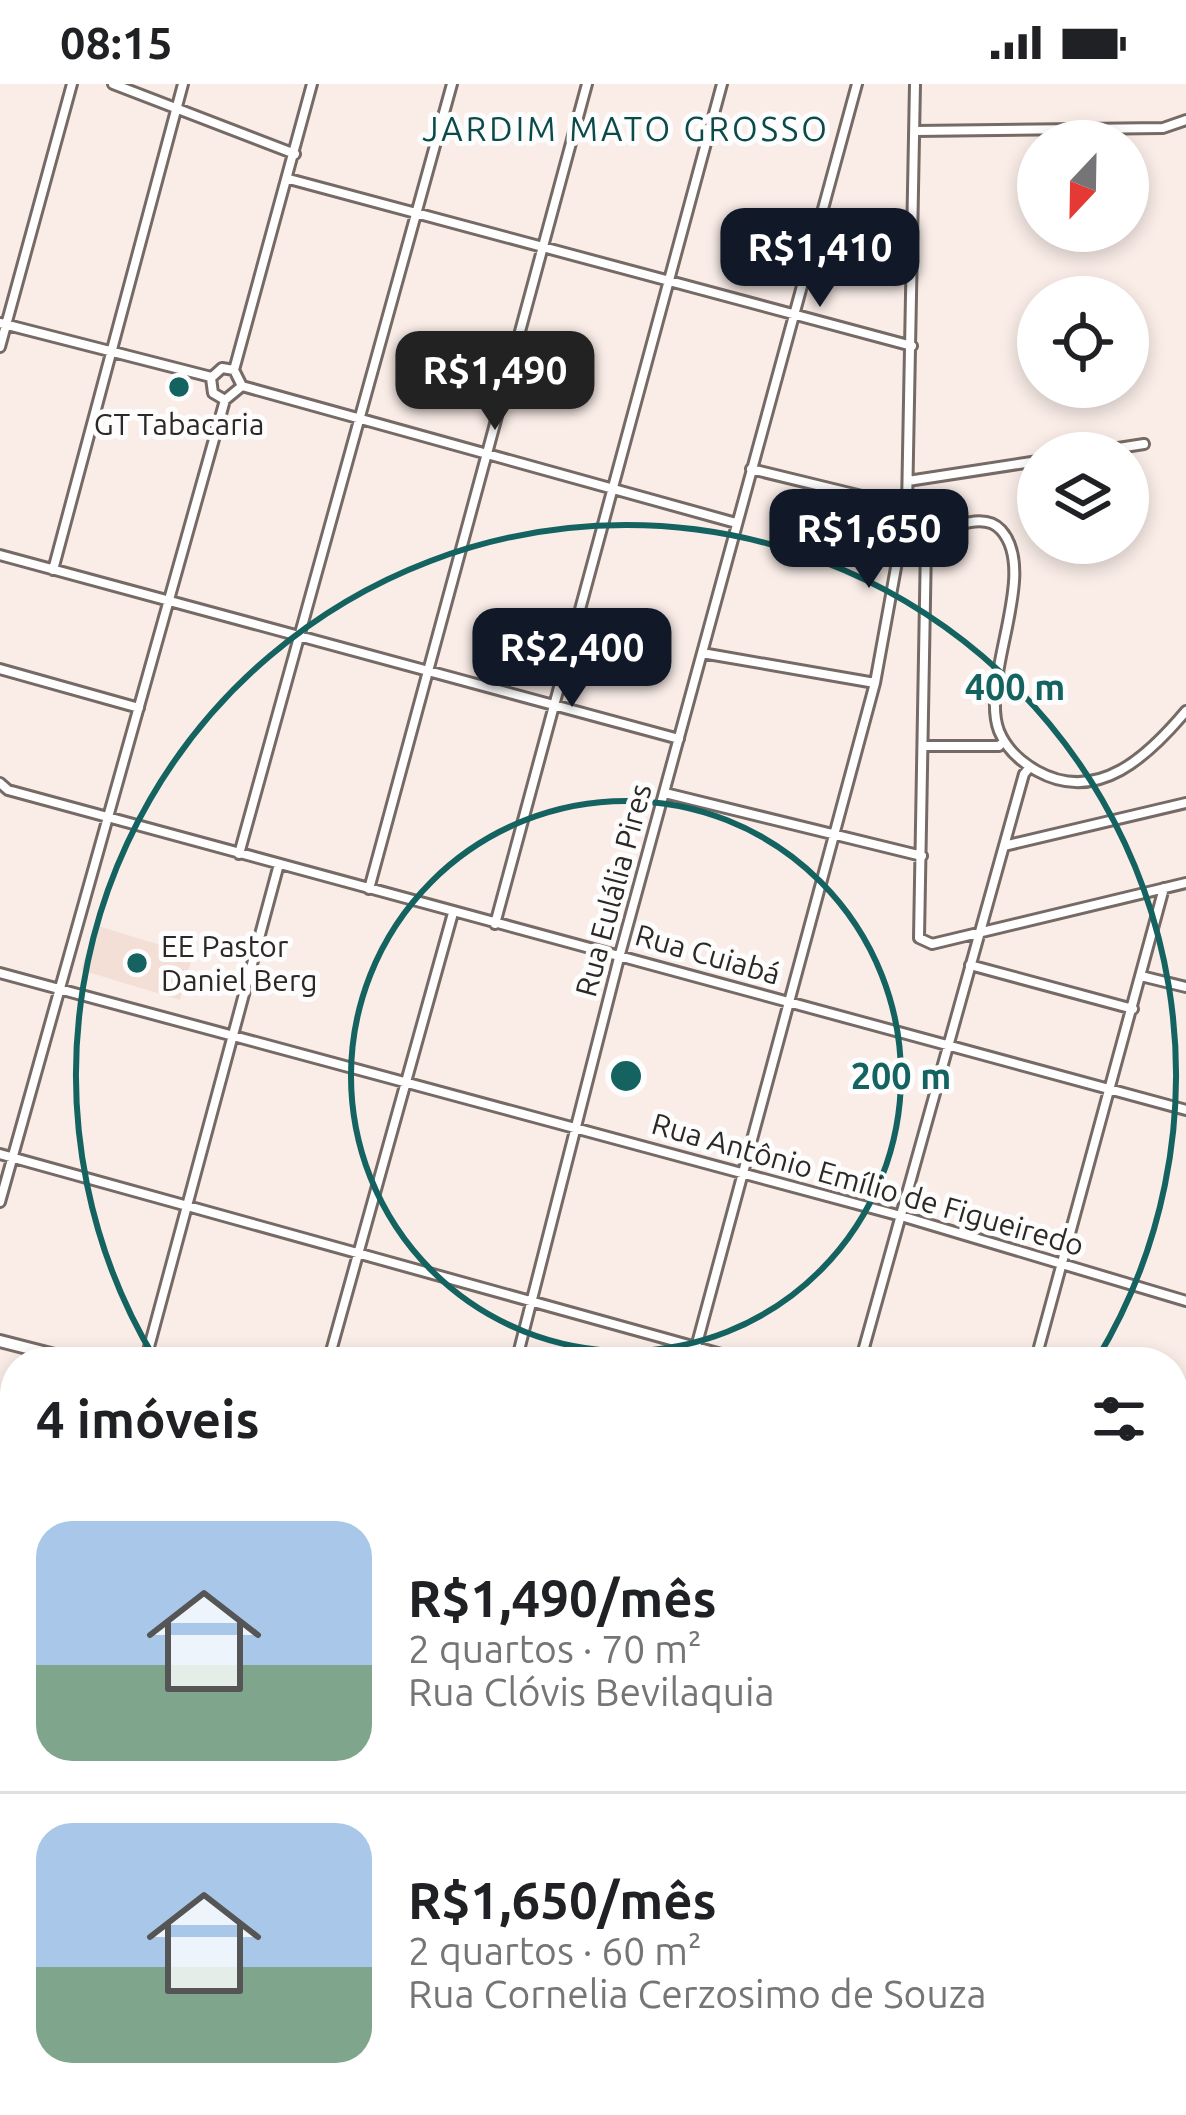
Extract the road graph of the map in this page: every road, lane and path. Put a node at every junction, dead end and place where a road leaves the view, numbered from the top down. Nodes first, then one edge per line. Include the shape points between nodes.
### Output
1 (72, 84) edge
2 (112, 84) edge
3 (183, 84) edge
4 (313, 84) edge
5 (452, 84) edge
6 (586, 84) edge
7 (722, 84) edge
8 (857, 84) edge
9 (915, 84) edge
10 (176, 108) junction
11 (1186, 120) edge
12 (914, 131) junction
13 (295, 154) junction
14 (289, 179) junction
15 (419, 211) junction
16 (544, 248) junction
17 (670, 281) junction
18 (796, 315) junction
19 (3, 324) edge
20 (911, 346) junction
21 (0, 347) edge
22 (111, 354) junction
23 (234, 370) junction
24 (211, 377) junction
25 (242, 386) junction
26 (225, 400) junction
27 (360, 418) junction
28 (485, 453) junction
29 (1017, 463) edge
30 (752, 469) junction
31 (908, 481) junction
32 (611, 487) junction
33 (907, 508) junction
34 (736, 523) junction
35 (0, 555) edge
36 (53, 570) junction
37 (168, 603) junction
38 (302, 633) junction
39 (702, 653) junction
40 (426, 666) junction
41 (0, 669) edge
42 (874, 682) junction
43 (552, 702) junction
44 (139, 708) junction
45 (1186, 711) edge
46 (679, 739) junction
47 (1004, 740) junction
48 (925, 746) junction
49 (1030, 767) junction
50 (3, 788) edge
51 (665, 794) junction
52 (1186, 803) edge
53 (107, 817) junction
54 (834, 837) junction
55 (1004, 846) junction
56 (239, 854) junction
57 (922, 856) junction
58 (279, 864) junction
59 (1186, 883) edge
60 (1163, 888) junction
61 (369, 889) junction
62 (453, 912) junction
63 (495, 923) junction
64 (980, 931) junction
65 (620, 954) junction
66 (970, 965) junction
67 (0, 973) edge
68 (1141, 976) junction
69 (1186, 987) edge
70 (58, 988) junction
71 (787, 1002) junction
72 (1133, 1009) junction
73 (232, 1034) junction
74 (948, 1046) junction
75 (403, 1081) junction
76 (1112, 1089) junction
77 (1186, 1110) edge
78 (574, 1127) junction
79 (0, 1154) edge
80 (12, 1157) junction
81 (742, 1173) junction
82 (0, 1202) edge
83 (187, 1204) junction
84 (901, 1216) junction
85 (359, 1252) junction
86 (1065, 1263) junction
87 (1186, 1298) edge
88 (532, 1300) junction
89 (696, 1346) junction
90 (149, 1347) edge
91 (332, 1347) edge
92 (520, 1347) edge
93 (699, 1347) edge
94 (864, 1347) edge
95 (1040, 1347) edge

1 - 19 street
2 - 10 street
3 - 10 street
4 - 13 street
5 - 15 street
6 - 16 street
7 - 17 street
8 - 18 street, Rua Eulália Pires
9 - 12 street
10 - 13 street
10 - 22 street
11 - 12 street via 1163,128
12 - 20 street
13 - 14 street
14 - 15 street
14 - 23 street
15 - 16 street
15 - 27 street
16 - 17 street
16 - 28 street
17 - 18 street
17 - 32 street
18 - 20 street
18 - 30 street, Rua Eulália Pires
19 - 21 street
19 - 22 street
20 - 31 street
22 - 24 street
22 - 36 street
23 - 24 street
23 - 25 street
24 - 26 street via 213,393
25 - 26 street
25 - 27 street
26 - 37 street
27 - 28 street
27 - 38 street
28 - 32 street
28 - 40 street
29 - 31 street
30 - 33 street
30 - 34 street, Rua Eulália Pires
31 - 33 street
32 - 34 street
32 - 43 street
33 - 42 street
34 - 39 street, Rua Eulália Pires
35 - 36 street
36 - 37 street
37 - 38 street
37 - 44 street
38 - 40 street
38 - 56 street
39 - 42 street
39 - 46 street, Rua Eulália Pires
40 - 43 street
40 - 61 street
41 - 44 street
42 - 54 street
43 - 46 street
43 - 63 street
44 - 53 street
45 - 49 street via 1145,756 1112,775 1072,782
46 - 51 street, Rua Eulália Pires
47 - 48 street
47 - 48 street via 995,706 1013,577 1005,535 980,520 931,534 926,544
47 - 49 street
48 - 57 street
49 - 55 street
50 - 53 street, Rua Cuiabá
51 - 54 street
51 - 65 street, Rua Eulália Pires
52 - 55 street
53 - 56 street, Rua Cuiabá
53 - 70 street
54 - 57 street
54 - 71 street
55 - 64 street
56 - 58 street, Rua Cuiabá
57 - 64 street via 919,938
58 - 61 street, Rua Cuiabá
58 - 73 street
59 - 60 street
60 - 64 street
60 - 68 street
61 - 62 street, Rua Cuiabá
62 - 63 street, Rua Cuiabá
62 - 75 street
63 - 65 street, Rua Cuiabá
64 - 66 street
65 - 71 street, Rua Cuiabá
65 - 78 street, Rua Eulália Pires
66 - 72 street
66 - 74 street
67 - 70 street, Rua Antônio Emílio de Figueiredo
68 - 69 street
68 - 72 street
70 - 73 street, Rua Antônio Emílio de Figueiredo
70 - 80 street
71 - 74 street, Rua Cuiabá
71 - 81 street
72 - 76 street
73 - 75 street, Rua Antônio Emílio de Figueiredo
73 - 83 street
74 - 76 street, Rua Cuiabá
74 - 84 street
75 - 78 street, Rua Antônio Emílio de Figueiredo
75 - 85 street
76 - 77 street, Rua Cuiabá
76 - 86 street
78 - 81 street, Rua Antônio Emílio de Figueiredo
78 - 88 street, Rua Eulália Pires
79 - 80 street
80 - 82 street
80 - 83 street
81 - 84 street, Rua Antônio Emílio de Figueiredo
81 - 89 street
83 - 85 street
83 - 90 street
84 - 86 street, Rua Antônio Emílio de Figueiredo
84 - 94 street
85 - 88 street
85 - 91 street
86 - 87 street, Rua Antônio Emílio de Figueiredo
86 - 95 street
88 - 89 street
88 - 92 street, Rua Eulália Pires
89 - 93 street

